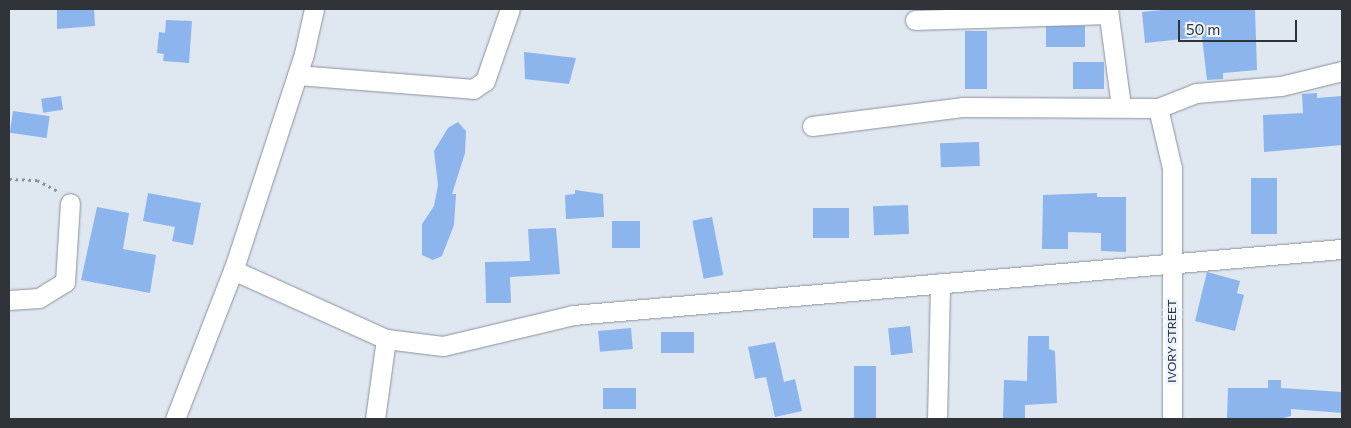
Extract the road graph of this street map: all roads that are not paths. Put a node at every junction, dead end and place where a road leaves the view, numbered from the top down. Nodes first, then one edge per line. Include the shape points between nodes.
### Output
1 (314, 9) edge
2 (510, 9) edge
3 (1108, 11) edge
4 (915, 20) dead end
5 (1342, 71) edge
6 (297, 75) junction
7 (1122, 107) junction
8 (1158, 108) junction
9 (812, 126) dead end
10 (70, 203) road end
11 (1342, 249) edge
12 (1172, 263) junction
13 (233, 270) junction
14 (940, 284) junction
15 (9, 300) edge
16 (386, 339) junction
17 (175, 419) edge
18 (375, 419) edge
19 (937, 419) edge
20 (1172, 419) edge

1 - 6 street
2 - 6 street via 485,82 473,89
3 - 4 street
3 - 7 street
5 - 8 street via 1281,86 1196,93
6 - 13 street
7 - 8 street
7 - 9 street via 962,107
8 - 12 street, IVORY STREET via 1172,168
10 - 15 street via 64,282 39,298
11 - 12 street
12 - 14 street
12 - 20 street, IVORY STREET
13 - 16 street
13 - 17 street
14 - 16 street via 573,315 443,346
14 - 19 street
16 - 18 street

